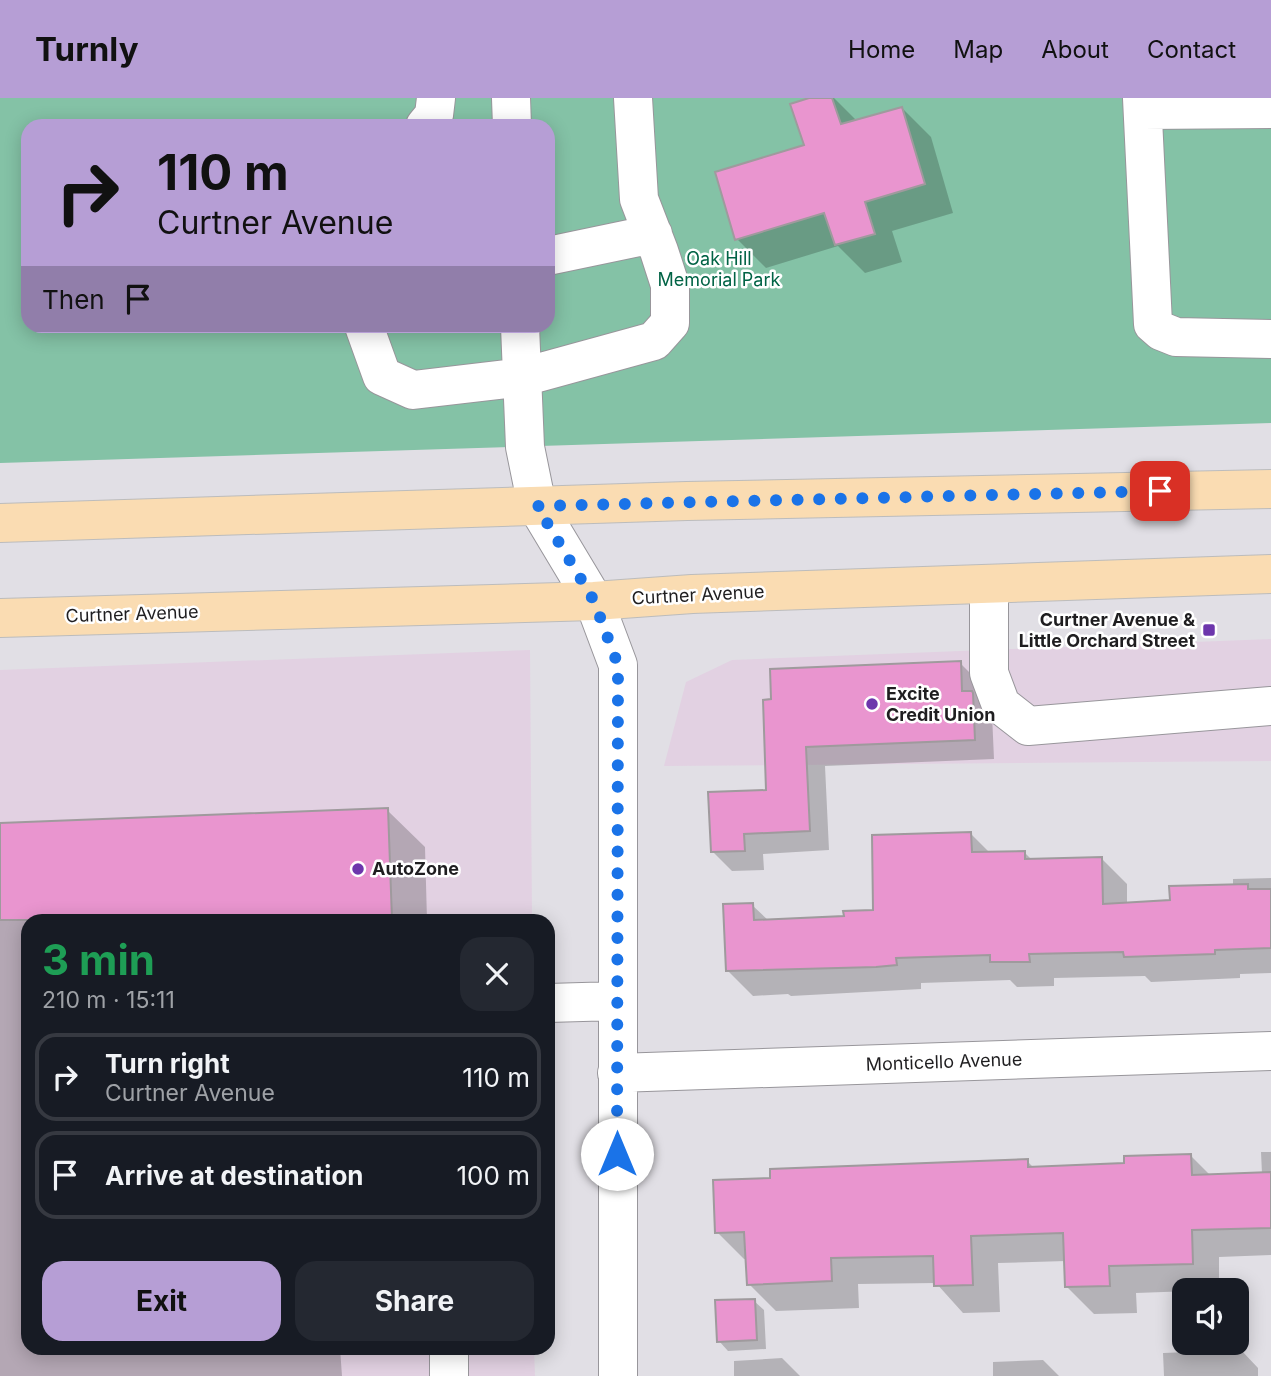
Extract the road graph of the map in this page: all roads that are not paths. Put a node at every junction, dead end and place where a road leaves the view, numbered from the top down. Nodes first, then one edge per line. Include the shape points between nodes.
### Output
1 (436, 98) edge
2 (511, 98) edge
3 (633, 98) edge
4 (1143, 104) edge
5 (1271, 109) edge
6 (431, 119) edge
7 (512, 119) edge
8 (653, 234) junction
9 (555, 255) edge
10 (367, 333) edge
11 (520, 333) edge
12 (1271, 339) edge
13 (523, 377) junction
14 (1271, 489) edge
15 (537, 506) junction
16 (0, 523) edge
17 (1271, 574) edge
18 (989, 584) junction
19 (594, 601) junction
20 (0, 618) edge
21 (1271, 706) edge
22 (617, 1001) junction
23 (555, 1003) edge
24 (1271, 1051) edge
25 (617, 1073) junction
26 (449, 1355) edge
27 (449, 1376) edge
28 (618, 1376) edge

1 - 6 street
2 - 7 street
3 - 8 street via 639,199
4 - 5 street
4 - 12 street via 1153,324 1177,337
8 - 9 street
8 - 13 street via 670,285 670,323 654,341
10 - 13 street via 382,376 413,390
11 - 13 street
13 - 15 street via 525,447
14 - 15 main road
15 - 16 main road
15 - 19 street
17 - 18 main road, Curtner Avenue
18 - 19 main road, Curtner Avenue
18 - 21 street via 989,673 1001,705 1028,726
19 - 20 main road, Curtner Avenue
19 - 22 street via 618,665
22 - 23 street
22 - 25 street
24 - 25 street, Monticello Avenue
25 - 28 street
26 - 27 street

